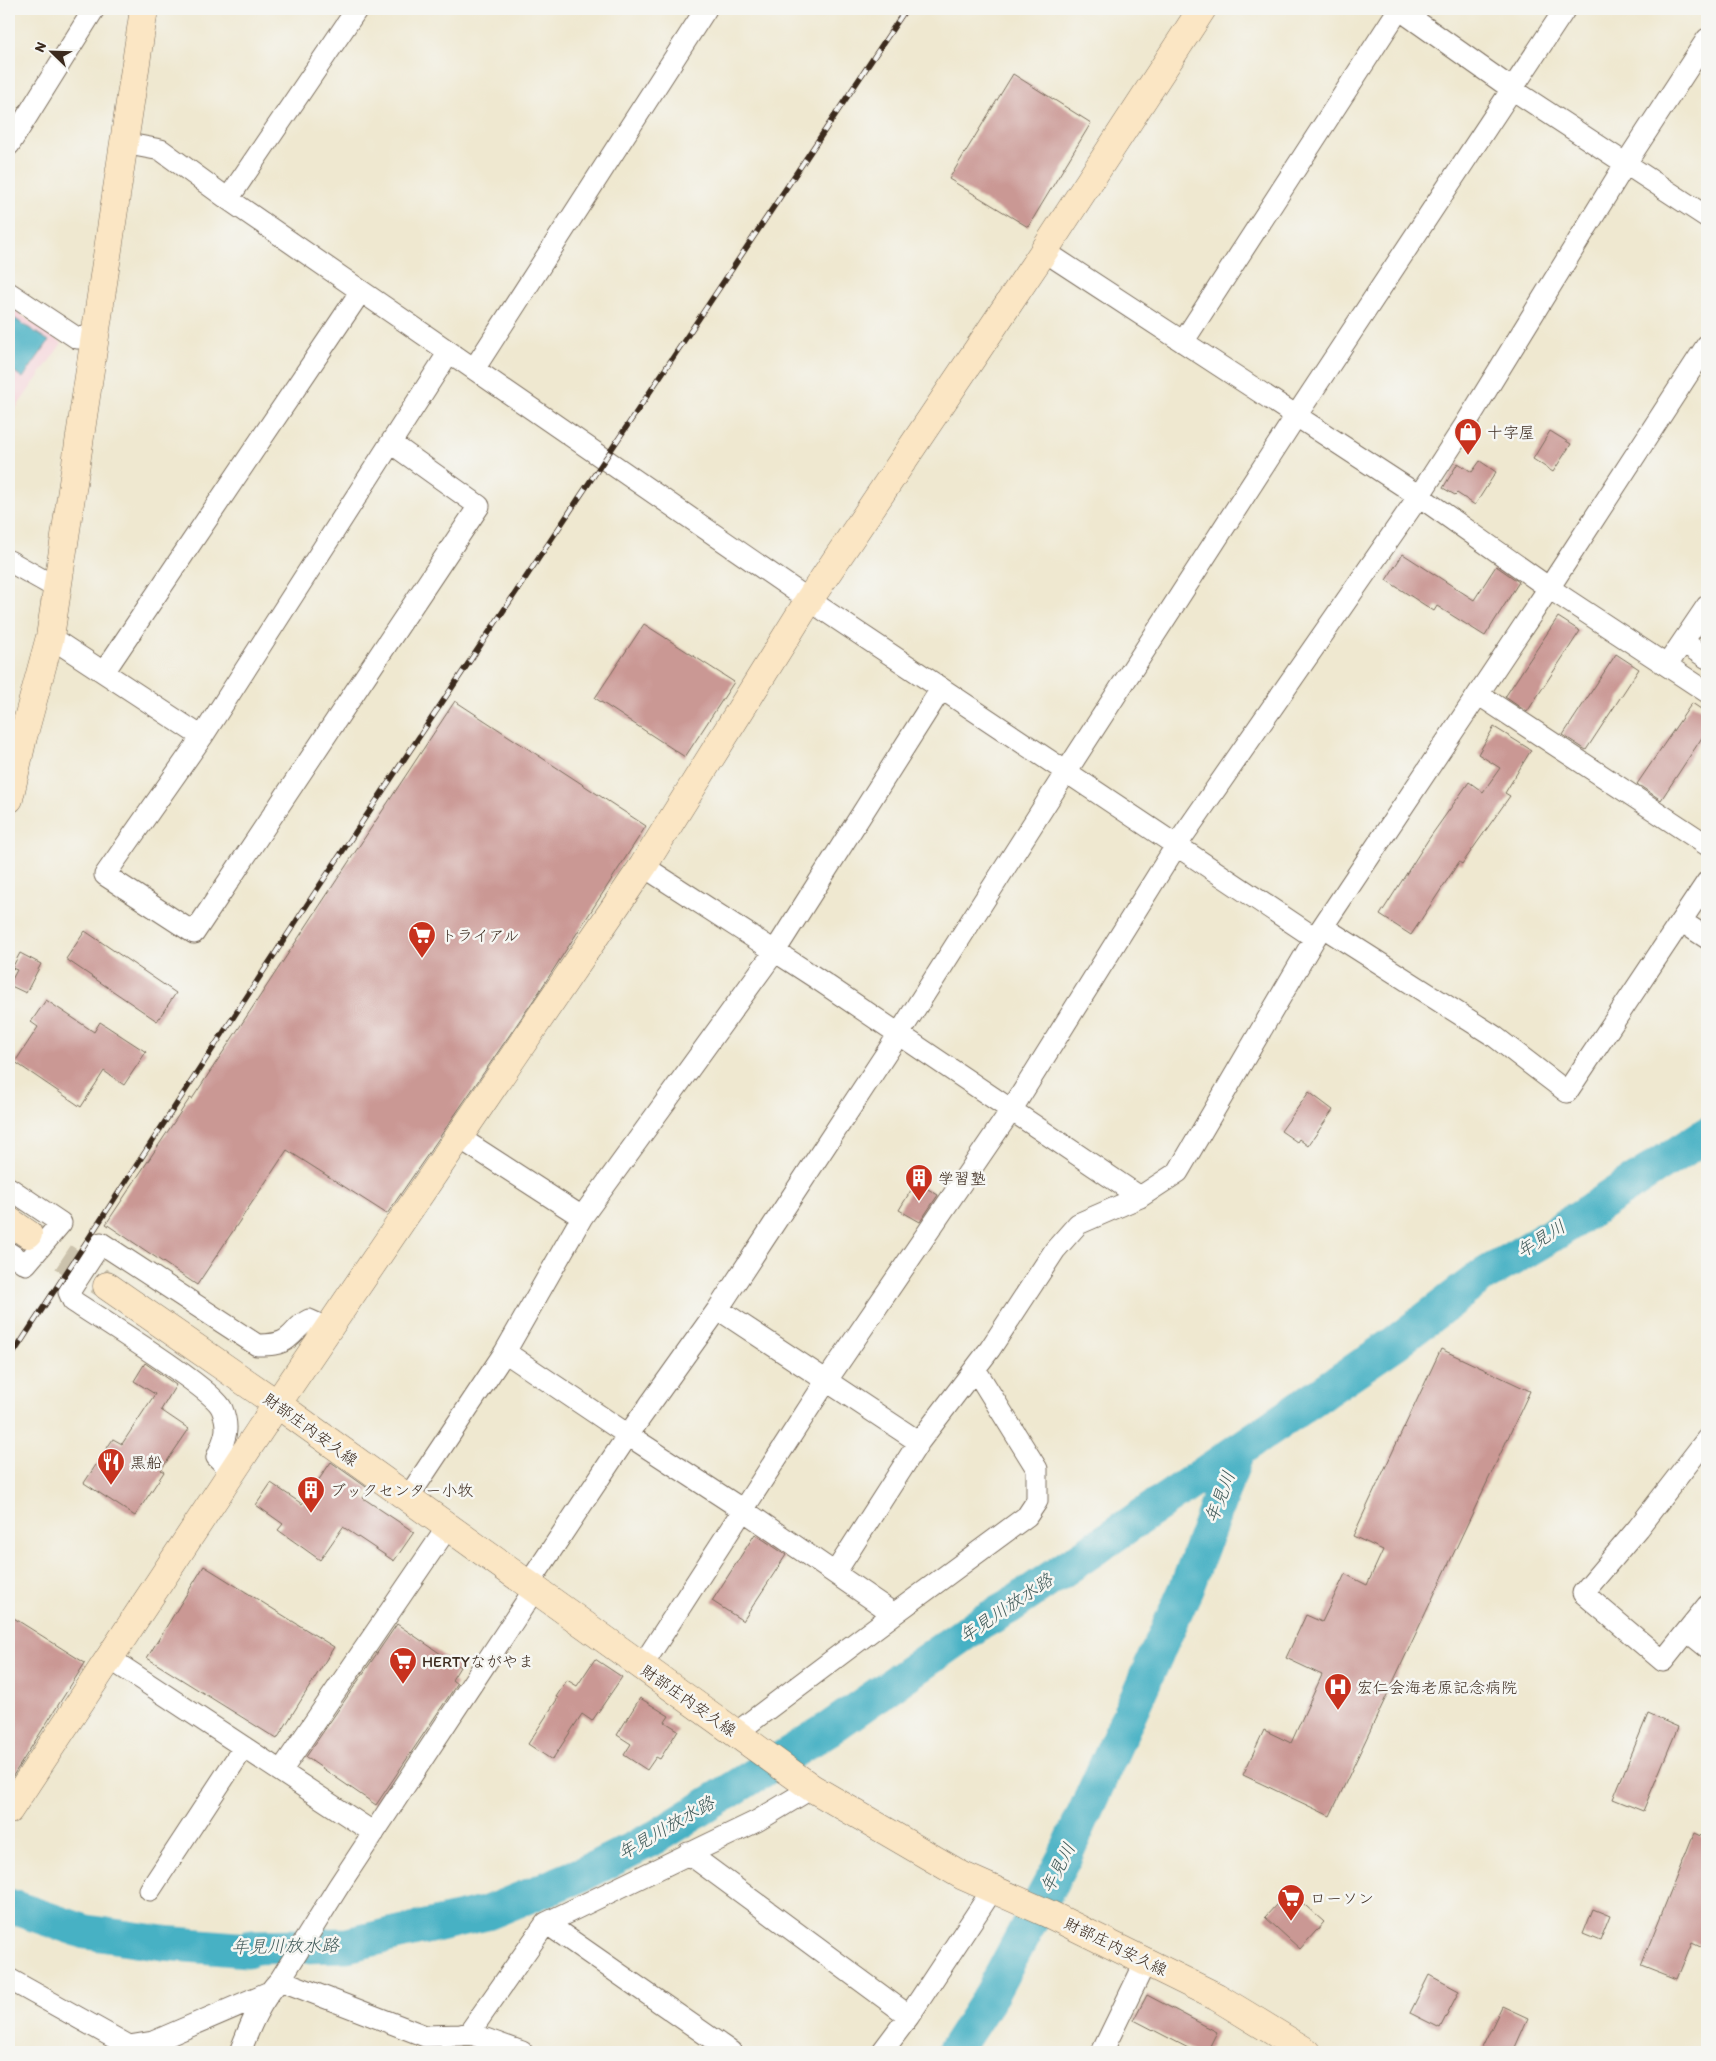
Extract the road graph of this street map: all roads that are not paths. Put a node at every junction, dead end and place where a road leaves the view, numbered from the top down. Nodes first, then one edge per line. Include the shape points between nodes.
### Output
1 (94, 9) edge
2 (144, 9) edge
3 (357, 9) edge
4 (706, 9) edge
5 (1202, 9) edge
6 (1399, 9) edge
7 (1565, 9) edge
8 (1707, 39) edge
9 (1512, 89) junction
10 (16, 116) edge
11 (123, 143) junction
12 (9, 145) edge
13 (1626, 163) junction
14 (228, 199) junction
15 (1707, 217) edge
16 (1044, 251) junction
17 (361, 291) junction
18 (9, 293) edge
19 (95, 336) junction
20 (1183, 342) junction
21 (1707, 345) edge
22 (449, 352) junction
23 (474, 369) junction
24 (1296, 416) junction
25 (391, 443) junction
26 (1419, 496) junction
27 (9, 560) edge
28 (57, 588) junction
29 (1549, 588) junction
30 (809, 600) junction
31 (1707, 606) edge
32 (50, 636) junction
33 (1683, 642) junction
34 (1707, 658) edge
35 (1667, 665) junction
36 (104, 672) junction
37 (942, 689) junction
38 (1707, 692) edge
39 (1478, 694) junction
40 (202, 737) junction
41 (16, 747) edge
42 (1066, 772) junction
43 (9, 799) edge
44 (1707, 845) edge
45 (1176, 846) junction
46 (643, 866) junction
47 (1707, 882) edge
48 (1681, 921) junction
49 (1319, 932) junction
50 (1707, 938) edge
51 (775, 951) junction
52 (900, 1034) junction
53 (1012, 1109) junction
54 (460, 1138) junction
55 (9, 1188) edge
56 (1140, 1196) junction
57 (582, 1217) junction
58 (9, 1253) edge
59 (107, 1286) tunnel mouth
60 (718, 1309) junction
61 (328, 1329) junction
62 (505, 1352) junction
63 (975, 1369) junction
64 (826, 1380) junction
65 (277, 1404) junction
66 (628, 1435) junction
67 (1707, 1439) edge
68 (919, 1442) junction
69 (232, 1471) junction
70 (407, 1499) junction
71 (743, 1510) junction
72 (447, 1528) junction
73 (835, 1573) junction
74 (531, 1587) junction
75 (1707, 1606) edge
76 (894, 1614) junction
77 (1687, 1631) junction
78 (1707, 1647) edge
79 (109, 1658) junction
80 (642, 1666) junction
81 (740, 1736) junction
82 (244, 1747) junction
83 (280, 1771) junction
84 (806, 1784) junction
85 (9, 1810) edge
86 (374, 1832) junction
87 (688, 1854) junction
88 (150, 1890) dead end
89 (999, 1891) junction
90 (546, 1923) junction
91 (1146, 1960) junction
92 (9, 1979) edge
93 (274, 1987) junction
94 (909, 2016) junction
95 (476, 2041) edge
96 (240, 2052) edge
97 (522, 2052) edge
98 (732, 2052) edge
99 (882, 2052) edge
100 (1102, 2052) edge
101 (1307, 2052) edge

1 - 10 street
2 - 11 street
3 - 14 street
4 - 23 street
5 - 16 street
6 - 9 street
6 - 20 street
7 - 9 street
8 - 13 street
9 - 13 street
9 - 24 street
10 - 12 street
11 - 14 street via 162,150
11 - 19 street
13 - 15 street
13 - 26 street
14 - 17 street
16 - 20 street
16 - 30 street
17 - 22 street
17 - 36 street
18 - 19 street via 77,338
19 - 28 street
20 - 24 street
21 - 29 street
22 - 23 street
22 - 25 street
23 - 30 street
24 - 26 street
24 - 42 street
25 - 40 street
25 - 40 street via 479,506 194,933 105,875
26 - 29 street
26 - 45 street
27 - 28 street
28 - 32 street
29 - 35 street
29 - 39 street
30 - 37 street
30 - 46 street
31 - 33 street
32 - 36 street
32 - 41 street
33 - 34 street
33 - 35 street
35 - 38 street
36 - 40 street
37 - 42 street
37 - 51 street
39 - 44 street
39 - 49 street
41 - 43 street
42 - 45 street
42 - 52 street
45 - 49 street
45 - 53 street
46 - 51 street
46 - 54 street
47 - 48 street
48 - 49 street via 1567,1092 1494,1036
48 - 50 street
49 - 56 street via 1178,1172
51 - 52 street
51 - 57 street
52 - 53 street
52 - 60 street
53 - 56 street
53 - 64 street
54 - 57 street
54 - 61 street
55 - 58 street via 61,1223 26,1264
56 - 63 street via 1078,1224 1055,1250
57 - 62 street
59 - 65 street, 財部庄内安久線
60 - 64 street
60 - 66 street
61 - 65 street
61 - 69 street via 309,1320 299,1325 288,1338 274,1344 258,1345 101,1243 69,1292 73,1301 203,1389 222,1408 228,1430 217,1457
62 - 66 street
62 - 70 street
63 - 68 street
63 - 76 street via 1037,1469 1037,1501 1027,1516
64 - 68 street
64 - 71 street
65 - 69 street
65 - 70 street, 財部庄内安久線
66 - 71 street
66 - 74 street
67 - 77 street via 1584,1593 1663,1661
68 - 73 street
69 - 79 street
70 - 72 street, 財部庄内安久線
71 - 73 street
71 - 80 street
72 - 74 street, 財部庄内安久線
72 - 83 street
73 - 76 street
74 - 80 street, 財部庄内安久線
74 - 86 street
75 - 77 street
76 - 81 street
77 - 78 street
79 - 82 street
79 - 85 street
80 - 81 street, 財部庄内安久線
81 - 84 street, 財部庄内安久線
82 - 83 street
82 - 88 street
83 - 86 street
84 - 87 street via 757,1821
84 - 89 street, 財部庄内安久線 via 964,1876
86 - 93 street
87 - 90 street
87 - 94 street
89 - 91 street, 財部庄内安久線
89 - 94 street
90 - 95 street
90 - 98 street
91 - 100 street
91 - 101 street, 財部庄内安久線 via 1217,1997
92 - 93 street via 129,2046 153,2042
93 - 95 street via 425,2036 461,2035
93 - 96 street via 251,2024
94 - 99 street
95 - 97 street

